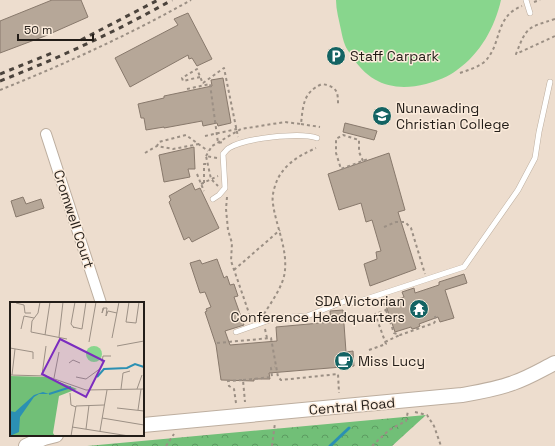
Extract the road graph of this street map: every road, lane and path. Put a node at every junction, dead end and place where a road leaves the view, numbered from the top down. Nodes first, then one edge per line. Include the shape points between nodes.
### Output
1 (191, 0) edge
2 (540, 0) edge
3 (527, 2) edge
4 (530, 13) dead end
5 (555, 19) edge
6 (555, 36) edge
7 (460, 73) dead end
8 (200, 77) junction
9 (550, 82) dead end
10 (203, 84) junction
11 (187, 89) dead end
12 (0, 90) edge
13 (338, 106) dead end
14 (301, 124) junction
15 (320, 127) dead end
16 (237, 130) junction
17 (46, 134) dead end
18 (216, 134) junction
19 (205, 136) dead end
20 (239, 138) dead end
21 (317, 138) dead end
22 (232, 140) dead end
23 (218, 142) junction
24 (225, 142) dead end
25 (199, 144) junction
26 (157, 146) junction
27 (316, 148) dead end
28 (208, 151) junction
29 (145, 153) dead end
30 (206, 156) junction
31 (223, 159) junction
32 (368, 159) dead end
33 (363, 161) junction
34 (208, 164) junction
35 (224, 172) junction
36 (197, 174) dead end
37 (211, 179) junction
38 (203, 184) junction
39 (204, 190) dead end
40 (223, 191) junction
41 (213, 199) dead end
42 (384, 227) dead end
43 (280, 230) junction
44 (234, 270) junction
45 (427, 279) junction
46 (381, 294) junction
47 (101, 302) edge
48 (386, 310) junction
49 (262, 316) junction
50 (435, 316) dead end
51 (264, 322) junction
52 (236, 332) dead end
53 (400, 335) junction
54 (267, 338) junction
55 (385, 342) junction
56 (217, 343) dead end
57 (369, 350) dead end
58 (555, 363) edge
59 (276, 367) junction
60 (243, 380) junction
61 (339, 393) dead end
62 (245, 402) dead end
63 (236, 403) dead end
64 (407, 406) junction
65 (273, 413) junction
66 (144, 425) edge
67 (52, 436) edge
68 (26, 446) edge
69 (272, 446) edge
70 (372, 446) edge
71 (441, 446) edge

1 - 12 path via 100,47
2 - 3 path
3 - 4 lane
3 - 7 path via 505,19 493,50 486,59 475,68
5 - 6 path via 528,29 516,54
8 - 8 path via 197,69 182,78 183,81
8 - 10 path
9 - 45 lane via 535,158 518,190 464,267
10 - 11 path
10 - 16 path via 224,68
10 - 18 path via 210,84
13 - 14 path via 337,92 334,88 322,84 306,98
14 - 15 path
14 - 16 path via 285,122
16 - 18 path
16 - 23 path
17 - 47 street, Cromwell Court
18 - 19 path
18 - 23 path
20 - 22 path
21 - 31 lane via 311,135 277,136 244,142 230,148 223,154
23 - 24 path
23 - 28 path
25 - 26 path via 173,148
25 - 26 path via 186,135 159,142
25 - 28 path
26 - 29 path
27 - 43 path via 300,155 287,165 276,181 272,202
28 - 30 path
30 - 31 path
30 - 34 path
31 - 35 lane
32 - 33 path
33 - 33 path via 359,152 359,140 343,136 336,139 335,147 340,169
34 - 37 path
34 - 38 path via 204,164
35 - 37 path
35 - 40 lane
36 - 38 path
37 - 38 path
38 - 39 path
40 - 41 lane
40 - 44 path via 228,195 226,209
42 - 45 path via 396,222 408,224
43 - 44 path
43 - 49 path via 285,260 284,278
44 - 49 path via 252,320
45 - 46 lane
46 - 48 path
46 - 51 lane via 306,316 282,317
48 - 53 path via 394,333
48 - 55 path via 375,314
49 - 51 path
50 - 53 path via 434,323
51 - 52 lane
51 - 54 path
53 - 55 path
54 - 56 path
54 - 59 path via 271,338
55 - 57 path via 386,344
58 - 64 street, Central Road via 523,380 489,390
59 - 60 path via 271,368 272,377
59 - 61 path via 281,380 338,374
60 - 62 path
60 - 63 path via 228,381 228,386 234,389
64 - 65 street, Central Road
64 - 70 path via 406,421 389,430
64 - 71 path via 427,415
65 - 66 street, Central Road
65 - 69 path via 275,424
67 - 68 street

